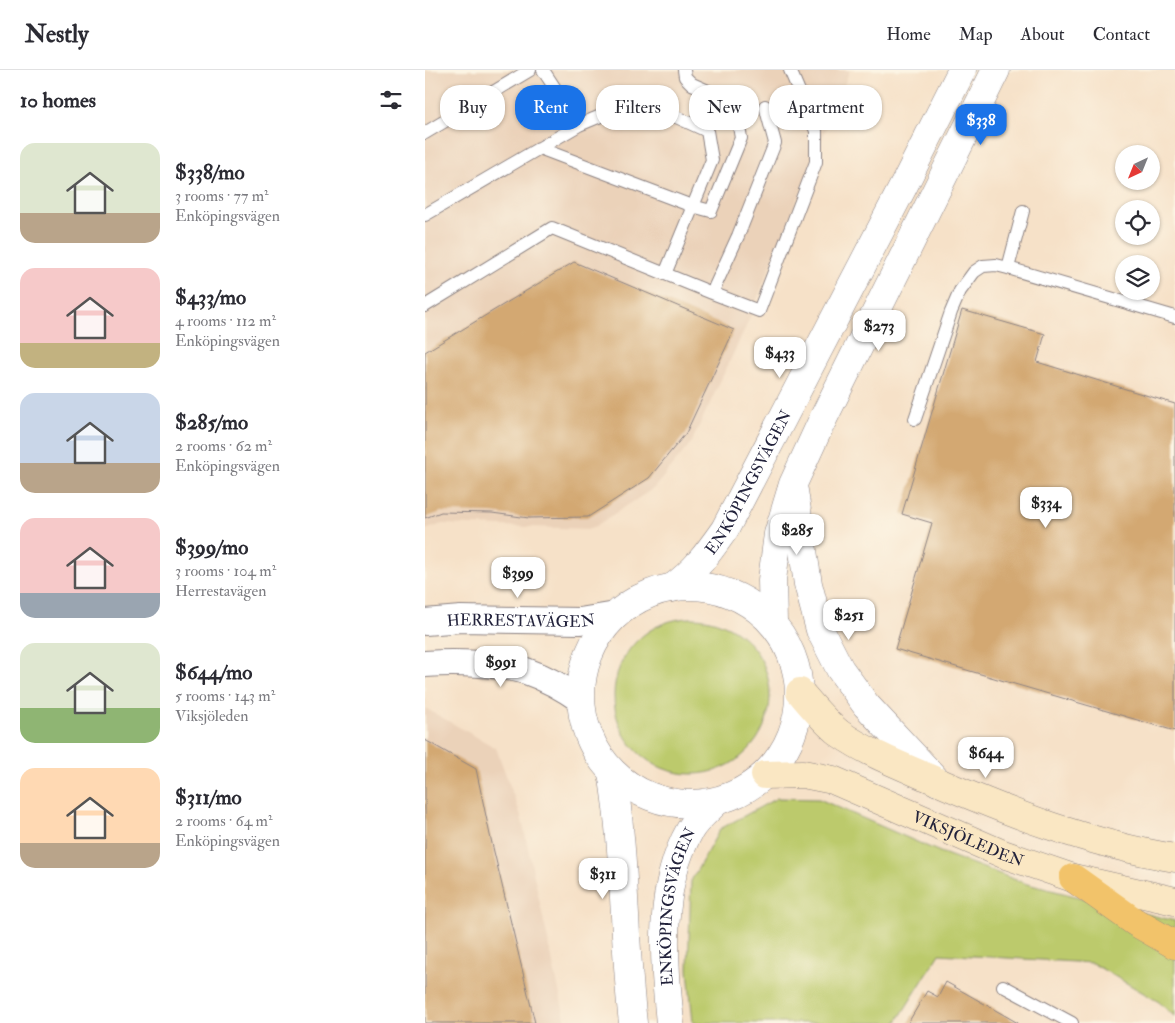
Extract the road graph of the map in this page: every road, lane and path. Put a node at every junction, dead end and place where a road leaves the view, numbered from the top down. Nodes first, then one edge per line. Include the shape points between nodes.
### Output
1 (530, 70) edge
2 (543, 70) edge
3 (684, 70) edge
4 (790, 70) edge
5 (961, 70) edge
6 (996, 70) edge
7 (553, 85) edge
8 (765, 106) dead end
9 (586, 122) edge
10 (570, 130) edge
11 (425, 133) edge
12 (539, 148) junction
13 (693, 206) junction
14 (1023, 211) dead end
15 (425, 215) edge
16 (1008, 268) junction
17 (665, 274) junction
18 (712, 293) junction
19 (425, 306) edge
20 (1175, 317) edge
21 (915, 418) dead end
22 (793, 484) junction
23 (672, 588) junction
24 (616, 615) junction
25 (425, 622) edge
26 (773, 623) junction
27 (425, 664) edge
28 (800, 692) junction
29 (581, 700) junction
30 (612, 772) junction
31 (765, 775) junction
32 (938, 782) junction
33 (716, 802) junction
34 (1175, 858) edge
35 (1073, 878) junction
36 (1175, 901) edge
37 (1175, 945) edge
38 (1003, 986) dead end
39 (633, 1023) edge
40 (670, 1023) edge
41 (1072, 1023) edge

1 - 11 lane
2 - 7 lane
3 - 13 lane via 685,77 692,84 726,99 738,121 741,138 711,211
4 - 18 lane via 816,131 816,162 759,311
5 - 23 street, ENKÖPINGSVÄGEN via 725,529 702,562
6 - 22 street
8 - 18 lane via 775,142
9 - 13 lane via 639,100 707,131 712,160
10 - 12 lane
12 - 13 lane
12 - 15 lane
13 - 17 lane
14 - 16 lane
16 - 20 lane
16 - 21 lane via 983,266 960,291
17 - 18 lane
17 - 19 lane via 552,228
22 - 26 street via 778,534
22 - 32 street via 808,584 820,630 840,669 866,705
23 - 24 street via 633,602
23 - 26 street via 694,586 723,592 756,608
24 - 25 street, HERRESTAVÄGEN via 580,621 461,619
24 - 29 street via 593,647 585,668
26 - 28 street via 792,655
27 - 29 street via 487,665 525,671 559,685
28 - 31 street via 799,710 787,746
28 - 32 main road via 823,718 861,747
29 - 30 street via 583,720 590,738
30 - 33 street via 634,789 660,800 688,804
30 - 39 street via 619,811
31 - 33 street via 742,792
31 - 35 main road, VIKSJÖLEDEN via 803,774 833,780 1003,854
32 - 34 main road via 1083,837 1136,852
33 - 40 street, ENKÖPINGSVÄGEN via 691,828 669,885 665,962
35 - 36 main road, VIKSJÖLEDEN
35 - 37 highway via 1135,922
38 - 41 lane

